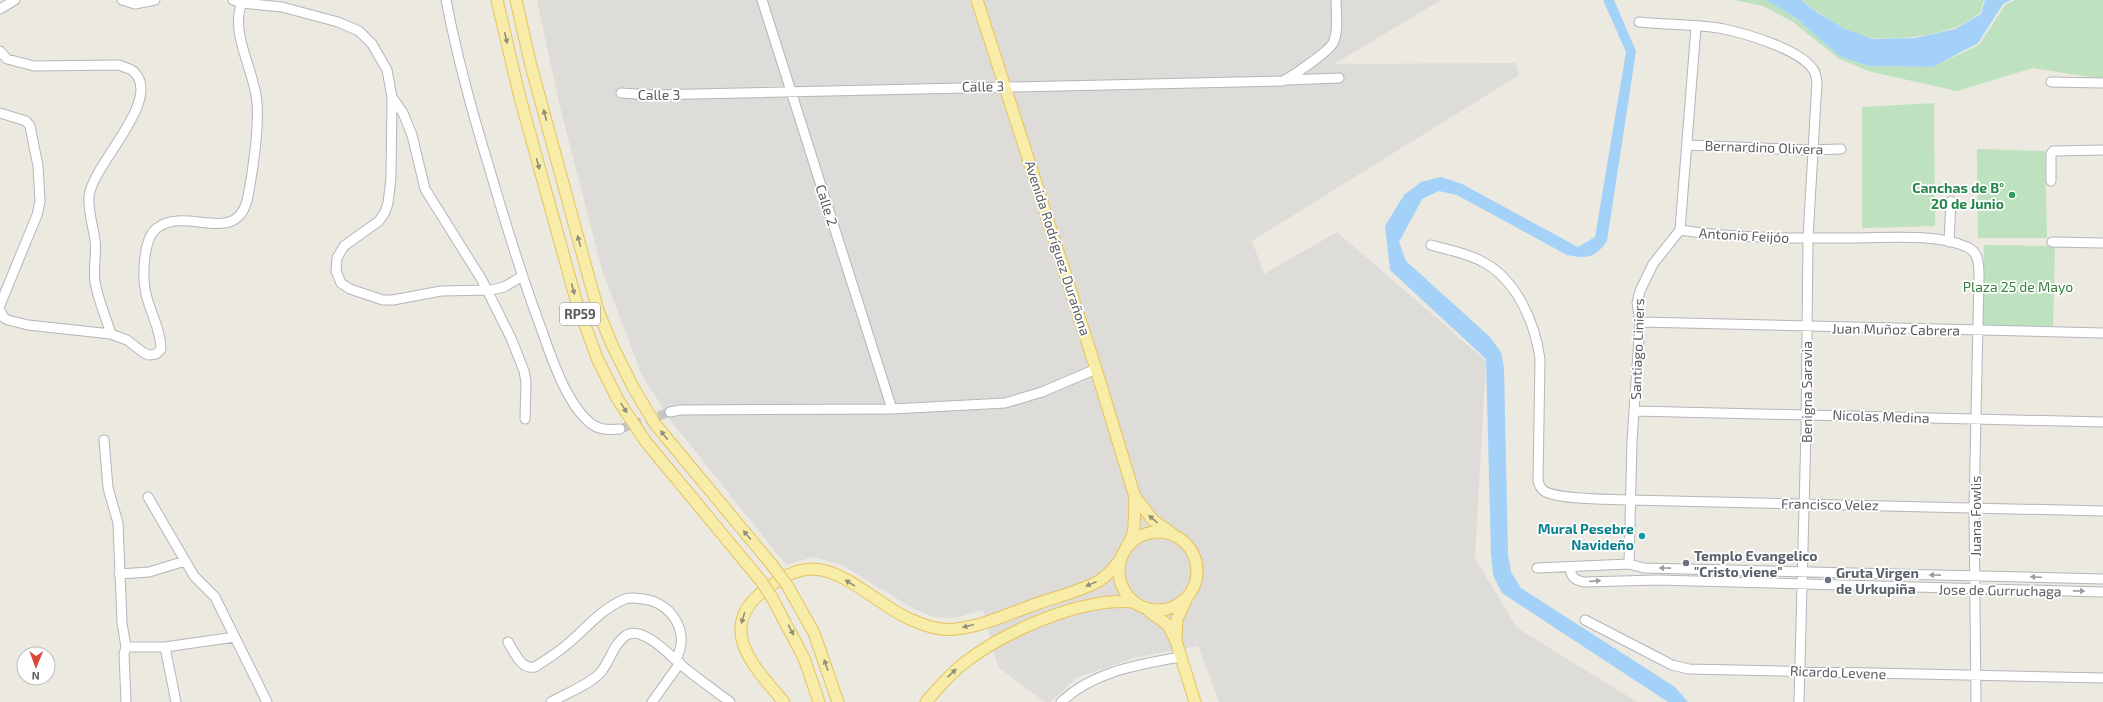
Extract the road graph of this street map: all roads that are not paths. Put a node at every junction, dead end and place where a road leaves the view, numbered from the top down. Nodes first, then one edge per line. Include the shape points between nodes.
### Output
1 (15, 0) edge
2 (122, 0) edge
3 (155, 0) edge
4 (446, 0) edge
5 (497, 0) edge
6 (516, 0) edge
7 (762, 0) edge
8 (977, 0) edge
9 (1336, 0) edge
10 (239, 1) edge
11 (283, 4) edge
12 (0, 9) edge
13 (1639, 22) dead end
14 (1696, 27) junction
15 (0, 51) edge
16 (1339, 78) dead end
17 (1283, 80) junction
18 (2051, 82) dead end
19 (2103, 83) edge
20 (1006, 86) junction
21 (790, 91) junction
22 (621, 93) dead end
23 (392, 97) junction
24 (0, 113) edge
25 (1687, 145) junction
26 (1813, 149) junction
27 (1842, 149) dead end
28 (2103, 150) edge
29 (2052, 181) dead end
30 (1951, 201) dead end
31 (1680, 230) junction
32 (1808, 238) junction
33 (1949, 242) junction
34 (2052, 242) dead end
35 (2103, 243) edge
36 (1431, 245) dead end
37 (521, 277) junction
38 (487, 291) junction
39 (0, 305) edge
40 (0, 310) edge
41 (1640, 322) junction
42 (1806, 326) junction
43 (1978, 331) junction
44 (2103, 333) edge
45 (111, 334) junction
46 (1096, 369) junction
47 (892, 409) junction
48 (1635, 411) junction
49 (670, 412) tunnel mouth
50 (1805, 414) junction
51 (525, 419) dead end
52 (1976, 420) junction
53 (2103, 422) edge
54 (620, 429) tunnel mouth
55 (104, 440) dead end
56 (148, 497) dead end
57 (1135, 497) junction
58 (1630, 500) junction
59 (1804, 503) junction
60 (1974, 508) junction
61 (2103, 511) edge
62 (1176, 536) junction
63 (1123, 555) junction
64 (185, 561) junction
65 (1629, 564) junction
66 (1570, 567) junction
67 (1537, 568) dead end
68 (1802, 572) junction
69 (120, 574) junction
70 (1974, 575) junction
71 (2103, 579) edge
72 (1802, 584) junction
73 (1975, 590) junction
74 (2103, 592) edge
75 (1186, 600) junction
76 (1138, 605) junction
77 (1585, 620) dead end
78 (235, 637) junction
79 (1176, 641) junction
80 (508, 642) dead end
81 (126, 647) junction
82 (165, 647) junction
83 (1180, 657) junction
84 (678, 661) junction
85 (1799, 671) junction
86 (1976, 676) junction
87 (2103, 678) edge
88 (126, 702) edge
89 (176, 702) edge
90 (267, 702) edge
91 (551, 702) edge
92 (652, 702) edge
93 (730, 702) edge
94 (784, 702) edge
95 (819, 702) edge
96 (838, 702) edge
97 (926, 702) edge
98 (1061, 702) edge
99 (1195, 702) edge
100 (1799, 702) edge
101 (1976, 702) edge

1 - 12 street
2 - 3 street via 135,4
4 - 37 street via 463,80
5 -> 95 main road, RP59, bridge via 519,94 576,300 597,358 618,400 646,442 772,596 804,658
96 -> 6 main road, RP59, bridge via 814,633 787,585 655,424 632,387 612,345 590,282 530,62
7 - 21 street, Calle 2
8 - 20 main road, Avenida Rodríguez Durañona
9 - 17 street via 1332,44 1292,76
10 - 11 street
10 - 45 street via 239,28 255,88 258,115 248,197 244,210 237,219 222,224 183,220 167,222 156,228 148,241 145,255 146,292 161,340 161,349 156,354 149,355 127,340
11 - 23 street via 359,31 372,44 387,70
13 - 14 street
14 - 25 street
14 - 26 street, Benigna Saravia via 1723,29 1780,48 1811,66 1817,82
15 - 45 street via 7,59 34,66 118,65 132,70 139,78 142,88 134,115 92,184 89,197 95,242 95,280 98,298
16 - 17 street, Calle 3
17 - 20 street, Calle 3
18 - 19 street
20 - 21 street, Calle 3
20 - 46 main road, Avenida Rodríguez Durañona
21 - 22 street, Calle 3 via 650,95
21 - 47 street, Calle 2
23 - 38 street via 403,113 412,135 425,189
23 - 38 street via 391,178 388,203 379,221 344,246 337,258 336,271 341,283 383,300 441,291
24 - 39 street via 26,121 30,126 40,192 36,215
25 - 26 street, Bernardino Olivera
25 - 31 street
26 - 27 street, Bernardino Olivera
26 - 32 street, Benigna Saravia
28 - 29 street via 2057,150 2051,154
30 - 33 street
31 - 32 street, Antonio Feijóo via 1736,236
31 - 41 street, Santiago Liniers via 1653,264 1640,291 1637,303
32 - 33 street, Antonio Feijóo via 1920,238
32 - 42 street, Benigna Saravia
33 - 43 street, Juana Fowlis via 1968,247 1977,256
34 - 35 street
36 - 58 street, Francisco Velez via 1485,262 1506,279 1524,307 1538,343 1540,359 1540,488 1558,496
37 - 38 street via 504,287
37 - 54 street via 556,371 578,408 588,422 608,430
38 - 51 street via 524,371
40 - 45 street via 4,318 21,323
41 - 42 street, Juan Muñoz Cabrera
41 - 48 street, Santiago Liniers
42 - 43 street, Juan Muñoz Cabrera
42 - 50 street, Benigna Saravia
43 - 44 street, Juan Muñoz Cabrera
43 - 52 street, Juana Fowlis
46 - 47 street via 1042,392 1005,403
46 - 57 main road, Avenida Rodríguez Durañona
47 - 49 street
48 - 50 street, Nicolas Medina
48 - 58 street, Santiago Liniers
50 - 52 street, Nicolas Medina
50 - 59 street, Benigna Saravia
52 - 53 street, Nicolas Medina
52 - 60 street, Juana Fowlis
55 - 69 street via 108,488 118,524
56 - 64 street
62 -> 57 main road via 1153,520
57 - 63 main road via 1132,537
58 - 59 street, Francisco Velez
58 - 65 street, Santiago Liniers
59 - 60 street, Francisco Velez
59 - 68 street, Benigna Saravia
60 - 61 street, Francisco Velez
60 - 70 street, Juana Fowlis
62 - 63 main road via 1165,533 1148,534 1132,542
62 - 75 main road via 1192,551 1198,571 1192,591
63 - 76 main road via 1119,574 1121,585 1126,594
63 -> 94 main road via 1111,572 1090,585 981,623 955,629 935,628 910,620 833,574 814,569 796,571 758,595 746,611 740,632 744,650
64 - 69 street via 149,572
64 - 78 street via 194,576 215,597
65 - 66 street, Jose de Gurruchaga
68 -> 65 street, Jose de Gurruchaga via 1644,568
66 - 67 street, Jose de Gurruchaga
66 -> 72 street, Jose de Gurruchaga via 1572,576 1584,582 1629,580
70 -> 68 street, Jose de Gurruchaga
68 - 72 street, Benigna Saravia
69 - 81 street via 122,623
71 -> 70 street, Jose de Gurruchaga
70 - 73 street, Juana Fowlis
72 - 73 street, Jose de Gurruchaga
72 - 85 street, Benigna Saravia
73 -> 74 street, Jose de Gurruchaga
73 - 86 street, Juana Fowlis
75 - 76 main road via 1166,610 1154,610
75 - 79 main road via 1178,619
76 - 79 main road via 1162,619
97 -> 76 main road via 963,664 1013,633 1063,613 1095,604 1113,601
77 - 85 street, Ricardo Levene via 1680,668
78 - 82 street
78 - 90 street
79 - 83 main road
80 - 84 street via 523,665 535,667 563,648 595,618 632,598 657,602 675,617 680,628
81 - 82 street
81 - 88 street
82 - 89 street
83 - 98 street via 1098,676 1080,686
83 - 99 main road
84 - 91 street via 647,638 636,634 625,636 596,677
84 - 92 street
84 - 93 street
85 - 86 street, Ricardo Levene
85 - 100 street, Benigna Saravia
86 - 87 street, Ricardo Levene
86 - 101 street, Juana Fowlis

